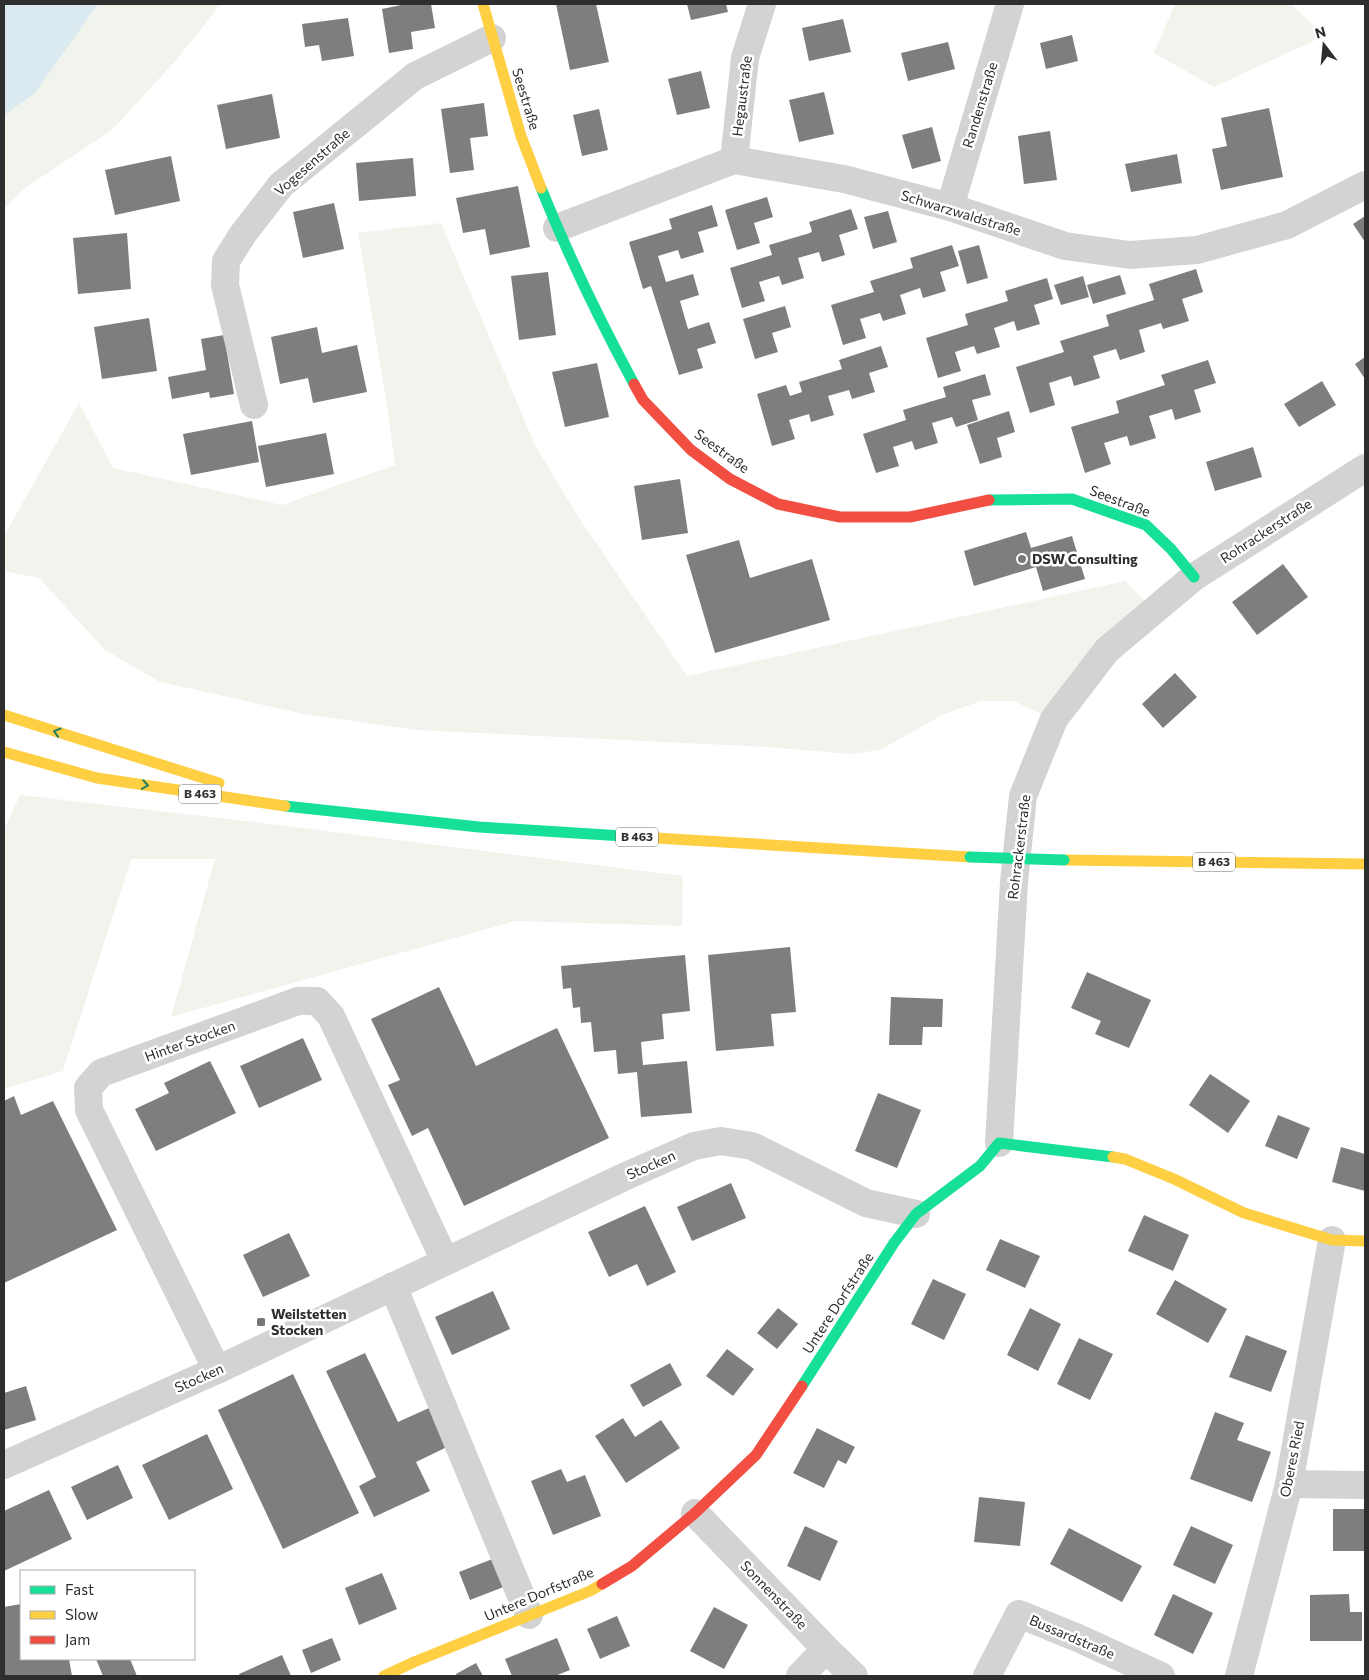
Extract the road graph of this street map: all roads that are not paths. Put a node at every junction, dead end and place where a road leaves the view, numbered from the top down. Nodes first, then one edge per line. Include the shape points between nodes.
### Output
1 (483, 4) edge
2 (762, 4) edge
3 (1010, 4) edge
4 (492, 38) junction
5 (734, 160) junction
6 (1365, 185) edge
7 (950, 207) junction
8 (557, 228) junction
9 (254, 405) dead end
10 (1365, 468) edge
11 (1194, 577) junction
12 (4, 715) edge
13 (4, 752) edge
14 (304, 809) junction
15 (1365, 864) edge
16 (999, 1143) junction
17 (916, 1214) junction
18 (1332, 1240) junction
19 (1365, 1241) edge
20 (445, 1261) junction
21 (393, 1286) junction
22 (217, 1370) junction
23 (4, 1465) edge
24 (1289, 1484) junction
25 (1365, 1485) edge
26 (696, 1513) junction
27 (530, 1615) junction
28 (826, 1649) junction
29 (384, 1676) edge
30 (800, 1676) edge
31 (854, 1676) edge
32 (988, 1676) edge
33 (1161, 1676) edge
34 (1239, 1676) edge

1 - 4 main road, Seestraße
2 - 5 street, Hegaustraße via 746,58
3 - 7 street, Randenstraße
4 - 8 main road, Seestraße via 520,136
4 - 9 street, Vogesenstraße via 415,76 281,185 243,234 226,261 225,285
5 - 7 street, Schwarzwaldstraße via 844,179
5 - 8 street
6 - 7 street, Schwarzwaldstraße via 1286,225 1197,250 1130,255 1065,246
8 - 11 main road, Seestraße via 643,400 691,450 730,479 778,504 840,517 910,516 989,500 1072,499 1146,525 1172,549
10 - 11 street, Rohrackerstraße
11 - 16 street, Rohrackerstraße via 1107,650 1054,719 1023,796 1014,882
14 -> 12 main road, B 463
13 -> 14 main road, B 463 via 97,778
14 - 15 main road, B 463, bridge via 479,827 970,857
16 - 17 main road, Untere Dorfstraße via 980,1166
16 - 18 main road via 1125,1159 1244,1213
17 - 20 street, Stocken via 866,1203 752,1146 721,1142 694,1146
17 - 26 main road, Untere Dorfstraße via 894,1242 756,1455
18 - 19 main road
18 - 24 street, Oberes Ried
20 - 21 street, Stocken
20 - 22 street, Hinter Stocken via 331,1016 317,1000 298,1001 101,1073 88,1088 89,1110
21 - 22 street, Stocken
21 - 27 street
22 - 23 street, Stocken
24 - 25 street
24 - 34 street, Oberes Ried
26 - 27 main road, Untere Dorfstraße via 632,1566 590,1591
26 - 28 street, Sonnenstraße
27 - 29 main road, Untere Dorfstraße
28 - 30 street
28 - 31 street, Sonnenstraße
32 - 33 street, Bussardstraße via 1019,1614

